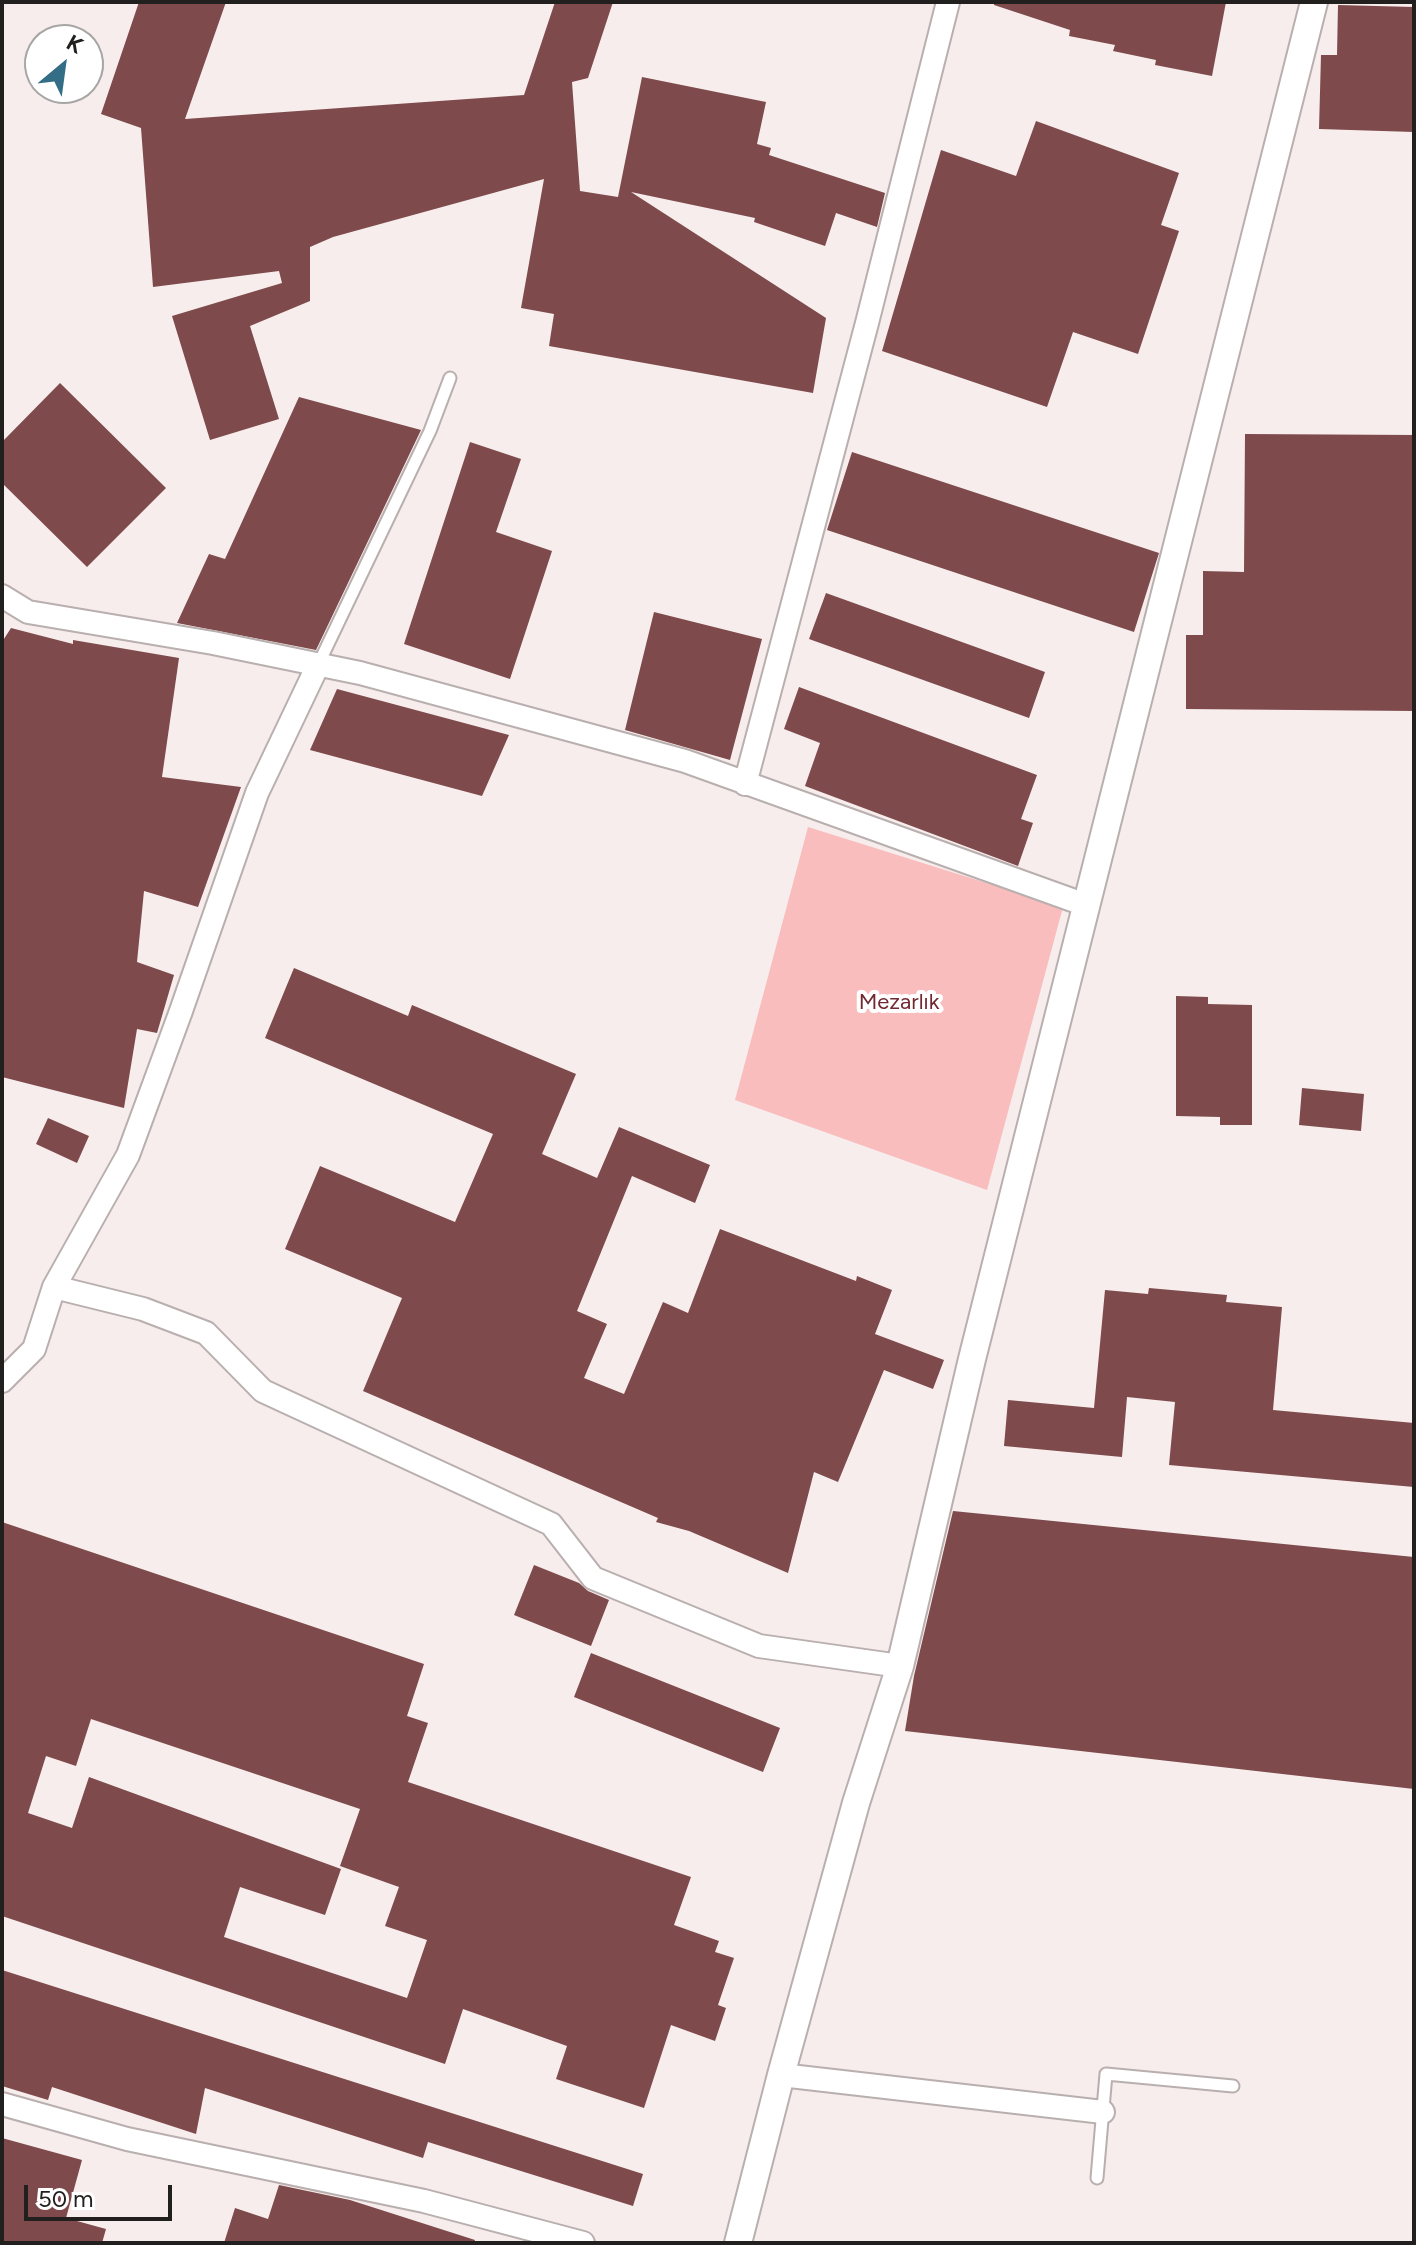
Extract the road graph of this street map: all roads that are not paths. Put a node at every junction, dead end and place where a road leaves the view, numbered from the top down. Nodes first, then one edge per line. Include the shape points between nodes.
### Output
1 (948, 2) edge
2 (1314, 2) edge
3 (450, 378) dead end
4 (2, 596) edge
5 (318, 665) junction
6 (745, 784) junction
7 (1086, 905) junction
8 (54, 1287) junction
9 (2, 1381) edge
10 (900, 1666) junction
11 (781, 2075) junction
12 (1233, 2086) dead end
13 (2, 2104) edge
14 (1103, 2112) junction
15 (1097, 2178) dead end
16 (583, 2243) edge
17 (738, 2243) edge

1 - 6 street
2 - 7 street
3 - 5 lane
4 - 5 street via 28,612
5 - 6 street via 685,761
5 - 8 street via 257,793 128,1155
6 - 7 street
7 - 10 street
8 - 9 street via 34,1349
8 - 10 street via 143,1309 206,1333 263,1391 551,1524 593,1578 759,1646
10 - 11 street
11 - 14 street
11 - 17 street
12 - 14 lane via 1106,2074
13 - 16 street via 127,2139 424,2201
14 - 15 lane

